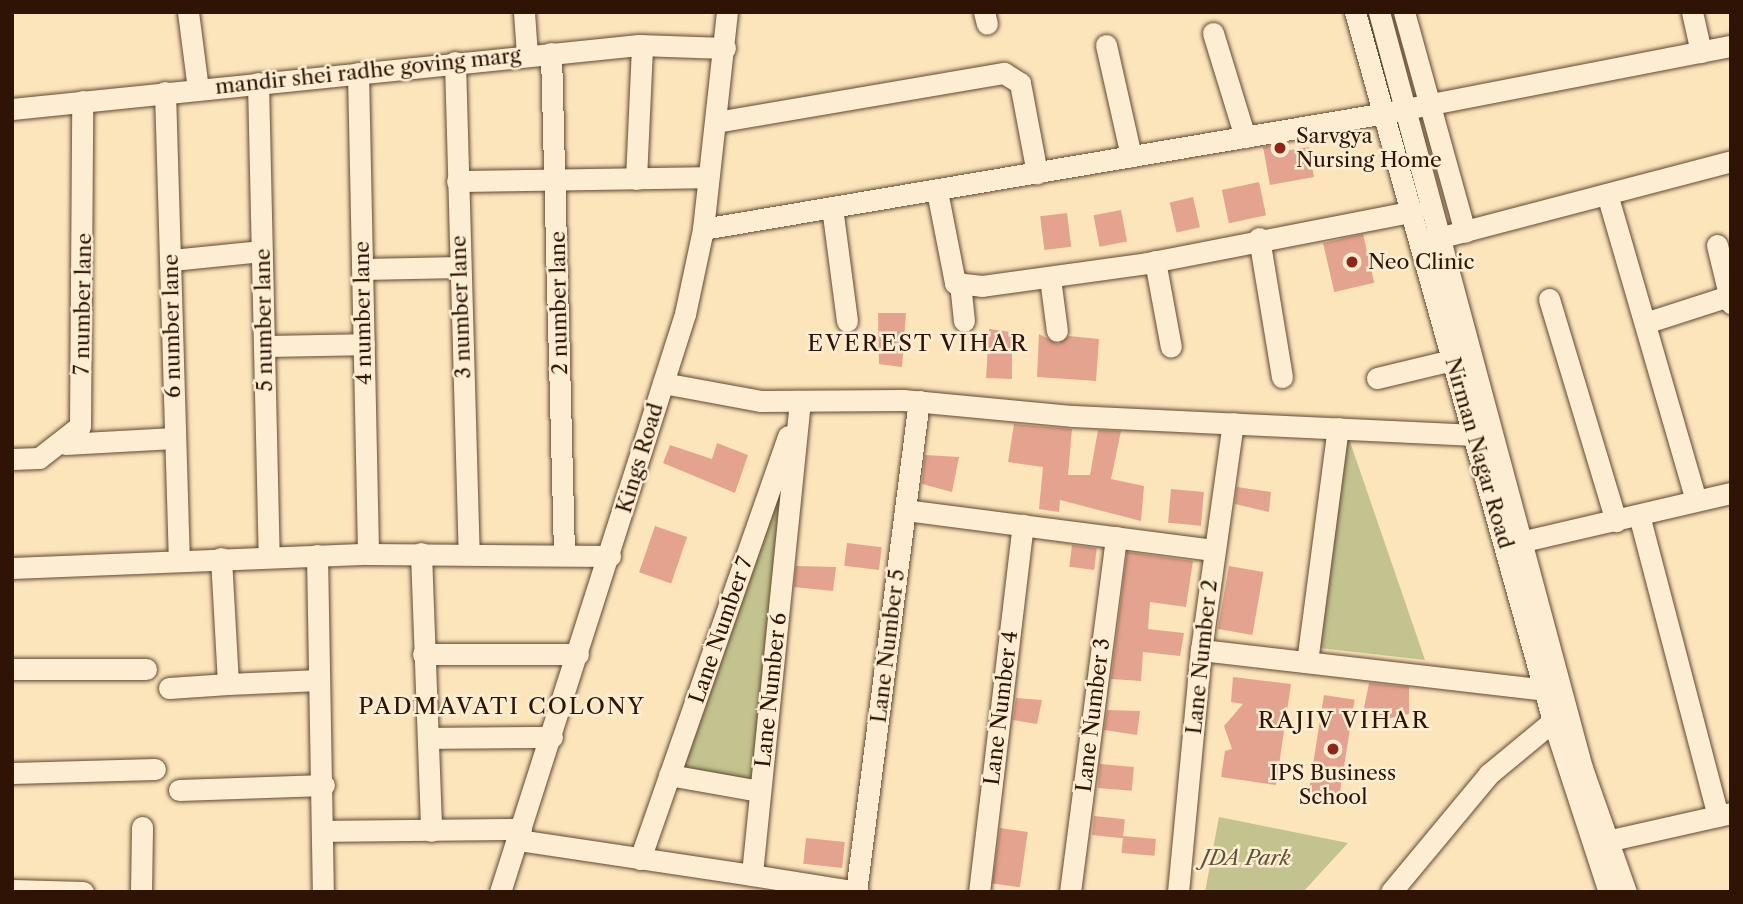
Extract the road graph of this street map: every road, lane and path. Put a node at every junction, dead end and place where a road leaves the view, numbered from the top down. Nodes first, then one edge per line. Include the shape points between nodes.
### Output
1 (188, 12) edge
2 (524, 12) edge
3 (727, 12) edge
4 (1355, 12) edge
5 (1380, 12) edge
6 (1404, 12) edge
7 (1692, 12) edge
8 (1213, 33) dead end
9 (642, 45) junction
10 (1106, 45) dead end
11 (1413, 45) junction
12 (1731, 46) edge
13 (725, 47) junction
14 (551, 52) junction
15 (1391, 52) junction
16 (1701, 52) junction
17 (527, 55) junction
18 (455, 62) junction
19 (358, 73) junction
20 (258, 83) junction
21 (198, 89) junction
22 (165, 92) junction
23 (82, 101) junction
24 (1430, 104) junction
25 (12, 109) edge
26 (1407, 109) junction
27 (1385, 113) junction
28 (716, 122) junction
29 (1245, 137) junction
30 (1131, 156) junction
31 (1731, 161) edge
32 (1037, 173) junction
33 (708, 177) junction
34 (636, 179) junction
35 (457, 181) junction
36 (558, 181) junction
37 (937, 191) junction
38 (1606, 194) junction
39 (832, 207) junction
40 (1414, 211) junction
41 (703, 229) junction
42 (1465, 232) junction
43 (1259, 238) junction
44 (1431, 240) junction
45 (1717, 245) dead end
46 (262, 251) junction
47 (172, 260) junction
48 (1155, 261) junction
49 (460, 267) junction
50 (363, 269) junction
51 (1050, 278) junction
52 (960, 283) junction
53 (1549, 299) dead end
54 (1730, 300) edge
55 (847, 321) dead end
56 (964, 321) dead end
57 (1645, 323) junction
58 (1057, 331) dead end
59 (364, 344) junction
60 (264, 346) junction
61 (1171, 347) dead end
62 (1452, 360) junction
63 (1282, 377) dead end
64 (1377, 378) dead end
65 (663, 383) junction
66 (800, 401) junction
67 (919, 401) junction
68 (1233, 423) junction
69 (1338, 428) junction
70 (1471, 435) junction
71 (174, 438) junction
72 (65, 444) junction
73 (12, 460) edge
74 (1731, 493) edge
75 (1696, 500) junction
76 (905, 510) junction
77 (1639, 514) junction
78 (1616, 521) junction
79 (1023, 525) junction
80 (1116, 537) junction
81 (1512, 542) junction
82 (1214, 550) junction
83 (469, 552) junction
84 (421, 553) junction
85 (368, 554) junction
86 (564, 554) junction
87 (317, 555) junction
88 (269, 556) junction
89 (610, 556) junction
90 (221, 558) junction
91 (179, 560) junction
92 (12, 568) edge
93 (1201, 650) junction
94 (423, 654) junction
95 (578, 654) junction
96 (1307, 662) junction
97 (12, 669) edge
98 (146, 669) dead end
99 (319, 680) junction
100 (228, 684) junction
101 (169, 688) dead end
102 (1545, 690) junction
103 (1553, 721) junction
104 (552, 737) junction
105 (428, 738) junction
106 (155, 769) dead end
107 (12, 773) edge
108 (669, 775) junction
109 (324, 785) junction
110 (179, 790) dead end
111 (760, 791) junction
112 (1724, 814) edge
113 (142, 827) dead end
114 (323, 831) junction
115 (431, 831) junction
116 (520, 834) junction
117 (1607, 841) junction
118 (640, 859) junction
119 (752, 875) junction
120 (12, 890) edge
121 (83, 892) edge
122 (141, 892) edge
123 (323, 892) edge
124 (500, 892) edge
125 (857, 892) edge
126 (979, 892) edge
127 (1070, 892) edge
128 (1178, 892) edge
129 (1391, 892) edge
130 (1609, 892) edge
131 (1626, 892) edge

1 - 21 street
2 - 17 street
3 - 13 street, Kings Road
4 - 27 street, Nirman Nagar Road
5 - 15 street, Nirman Nagar Road
6 - 11 street
7 - 16 street
8 - 29 street
9 - 13 street, mandir shei radhe goving marg
9 - 14 street, mandir shei radhe goving marg
9 - 34 street
10 - 30 street
11 - 15 street
11 - 24 street
12 - 16 street
13 - 28 street, Kings Road
14 - 17 street, mandir shei radhe goving marg
14 - 36 street, 2 number lane
15 - 26 street, Nirman Nagar Road
16 - 24 street
17 - 18 street, mandir shei radhe goving marg
18 - 19 street, mandir shei radhe goving marg
18 - 35 street, 3 number lane
19 - 20 street, mandir shei radhe goving marg
19 - 50 street, 4 number lane
20 - 21 street, mandir shei radhe goving marg
20 - 46 street, 5 number lane
21 - 22 street, mandir shei radhe goving marg
22 - 23 street, mandir shei radhe goving marg
22 - 47 street, 6 number lane
23 - 25 street, mandir shei radhe goving marg
23 - 72 street, 7 number lane via 80,426
24 - 26 street
24 - 42 street
26 - 27 street
26 - 44 street, Nirman Nagar Road
27 - 29 street
27 - 40 street, Nirman Nagar Road
28 - 32 street via 1004,73 1020,83
28 - 33 street, Kings Road
29 - 30 street
30 - 32 street
31 - 38 street
32 - 37 street
33 - 34 street
33 - 41 street, Kings Road
34 - 36 street
35 - 36 street
35 - 49 street, 3 number lane
36 - 86 street, 2 number lane
37 - 39 street
37 - 52 street via 955,283
38 - 42 street
38 - 57 street
39 - 41 street
39 - 55 street
40 - 43 street
40 - 44 street, Nirman Nagar Road
41 - 65 street, Kings Road
42 - 44 street
43 - 48 street
43 - 63 street
44 - 62 street, Nirman Nagar Road
44 - 81 street, Nirman Nagar Road
45 - 54 street
46 - 47 street
46 - 60 street, 5 number lane
47 - 71 street, 6 number lane
48 - 51 street
48 - 61 street
49 - 50 street
49 - 83 street, 3 number lane
50 - 59 street, 4 number lane
51 - 52 street
51 - 58 street
52 - 56 street
53 - 78 street
54 - 57 street
57 - 75 street
59 - 60 street
59 - 85 street, 4 number lane
60 - 88 street, 5 number lane
62 - 64 street
62 - 70 street, Nirman Nagar Road
65 - 66 street via 761,401
65 - 89 street, Kings Road
66 - 67 street
66 - 108 street, Lane Number 7
66 - 111 street, Lane Number 6
67 - 68 street
67 - 76 street, Lane Number 5
68 - 69 street
68 - 82 street, Lane Number 2
69 - 70 street
69 - 96 street
70 - 81 street, Nirman Nagar Road
71 - 72 street
71 - 91 street, 6 number lane
72 - 73 street via 39,458
74 - 75 street
75 - 77 street
76 - 79 street
76 - 125 street, Lane Number 5
77 - 78 street
77 - 112 street
78 - 81 street
79 - 80 street
79 - 126 street, Lane Number 4
80 - 82 street
80 - 127 street, Lane Number 3
81 - 102 street, Nirman Nagar Road
81 - 117 street, Nirman Nagar Road
82 - 93 street, Lane Number 2
83 - 84 street
83 - 86 street
84 - 85 street
84 - 94 street
85 - 87 street
86 - 89 street
87 - 88 street
87 - 99 street
88 - 90 street
89 - 95 street, Kings Road
90 - 91 street
90 - 100 street
91 - 92 street
93 - 96 street
93 - 128 street, Lane Number 2
94 - 95 street
94 - 105 street
95 - 104 street, Kings Road
96 - 102 street
97 - 98 street
99 - 100 street
99 - 109 street
100 - 101 street
102 - 103 street, Nirman Nagar Road
103 - 129 street via 1489,774
103 - 130 street, Nirman Nagar Road
104 - 105 street
104 - 116 street, Kings Road
105 - 115 street
106 - 107 street
108 - 111 street
108 - 118 street, Lane Number 7
109 - 110 street
109 - 114 street
111 - 119 street, Lane Number 6
112 - 117 street
113 - 122 street
114 - 115 street
114 - 123 street
115 - 116 street
116 - 118 street
116 - 124 street, Kings Road
117 - 131 street, Nirman Nagar Road
118 - 119 street
119 - 125 street
120 - 121 street

